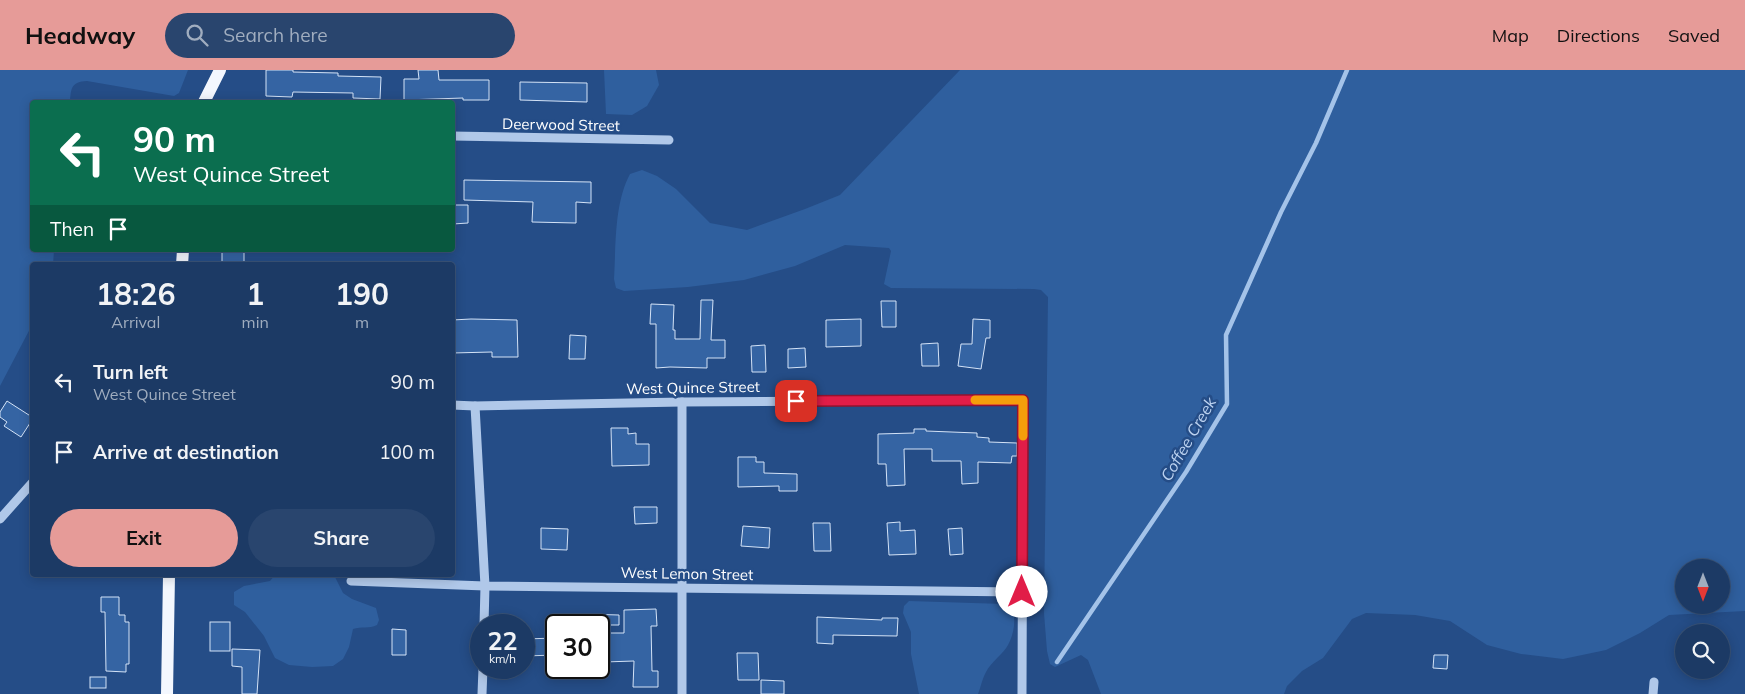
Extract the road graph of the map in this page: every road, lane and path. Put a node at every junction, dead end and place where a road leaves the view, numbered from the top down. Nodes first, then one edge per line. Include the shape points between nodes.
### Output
1 (220, 70) edge
2 (205, 100) edge
3 (455, 136) edge
4 (669, 140) dead end
5 (682, 402) junction
6 (455, 405) edge
7 (475, 406) junction
8 (30, 485) edge
9 (0, 518) edge
10 (169, 577) edge
11 (351, 581) dead end
12 (485, 586) junction
13 (681, 588) junction
14 (1022, 592) junction
15 (484, 614) edge
16 (483, 679) edge
17 (1654, 682) dead end
18 (167, 694) edge
19 (482, 694) edge
20 (682, 694) edge
21 (1022, 694) edge
22 (1653, 694) edge

1 - 2 main road
3 - 4 street, Deerwood Street
5 - 7 street, West Quince Street
5 - 13 street
5 - 14 street, West Quince Street via 1023,400
6 - 7 street, West Quince Street
7 - 12 street
8 - 9 street
10 - 18 main road
11 - 12 street, West Lemon Street
12 - 13 street, West Lemon Street
12 - 15 street
13 - 14 street, West Lemon Street
13 - 20 street
14 - 21 street
16 - 19 street
17 - 22 street

